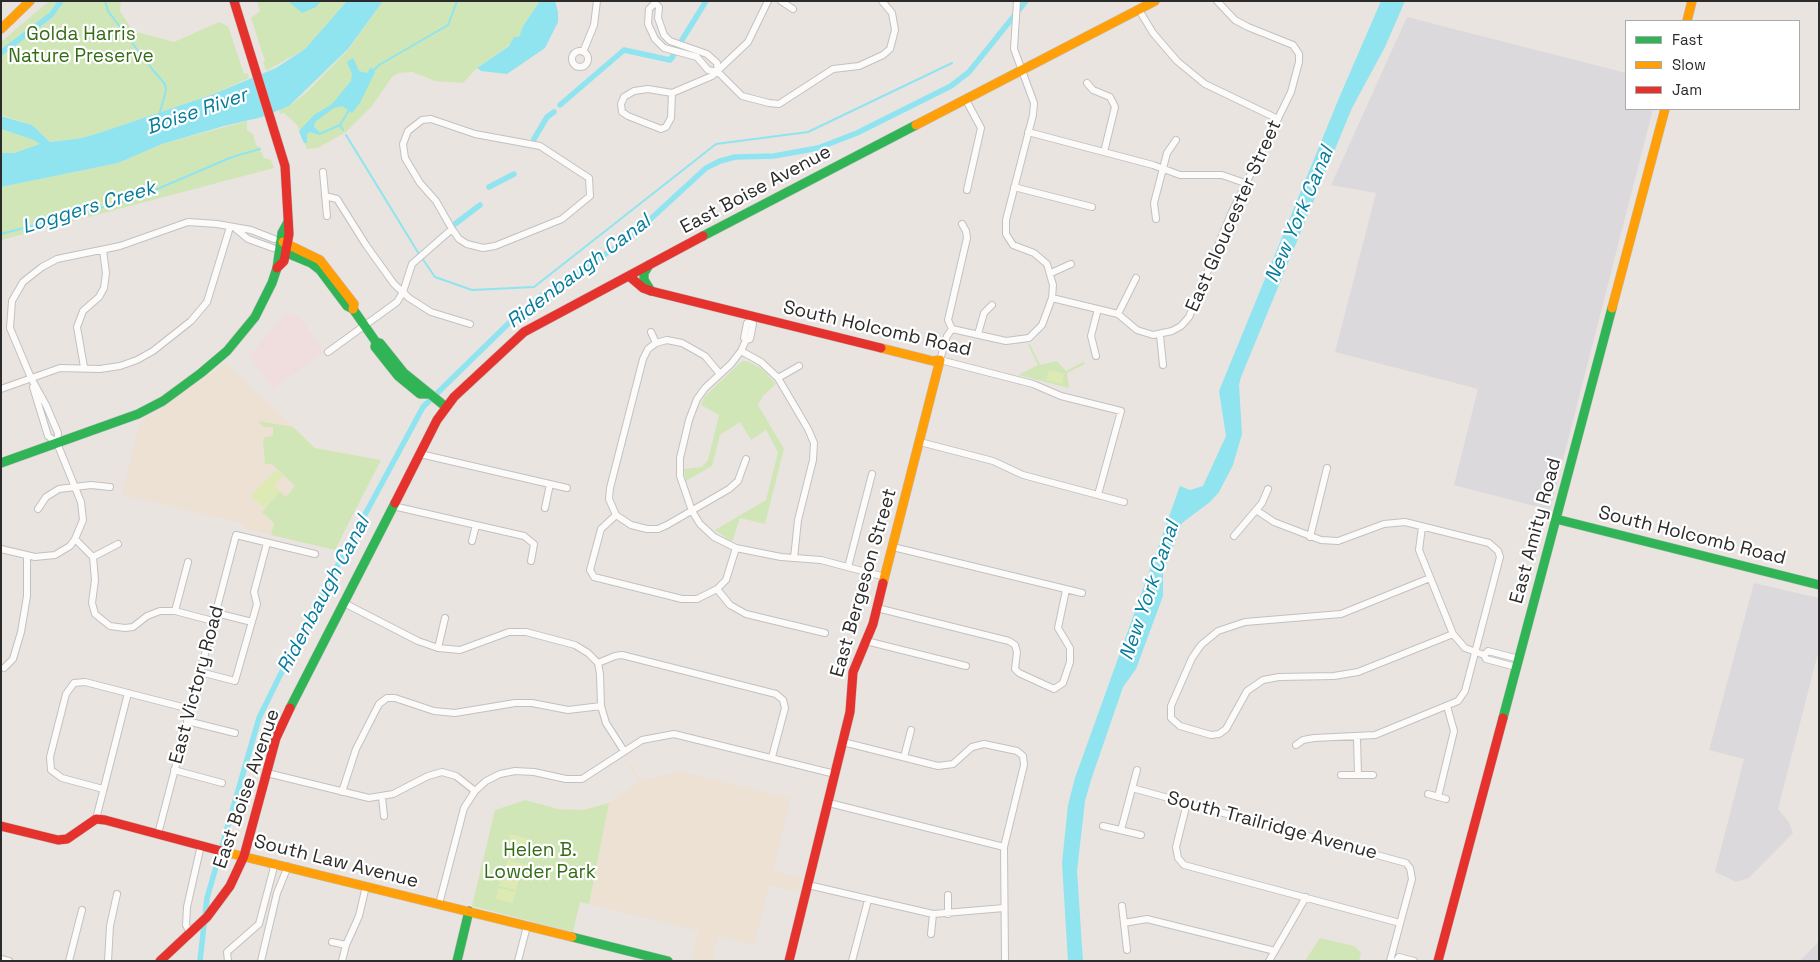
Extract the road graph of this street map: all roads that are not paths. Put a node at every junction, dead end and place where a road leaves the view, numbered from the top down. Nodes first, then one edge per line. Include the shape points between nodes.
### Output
1 (30, 1) edge
2 (234, 1) edge
3 (597, 1) edge
4 (768, 1) edge
5 (780, 1) edge
6 (882, 1) edge
7 (1155, 1) edge
8 (1217, 1) edge
9 (1692, 1) edge
10 (655, 2) edge
11 (1017, 3) edge
12 (793, 9) dead end
13 (1139, 10) junction
14 (1687, 20) edge
15 (1, 29) edge
16 (583, 52) dead end
17 (1020, 71) junction
18 (718, 72) junction
19 (1087, 83) dead end
20 (672, 94) junction
21 (966, 100) junction
22 (1666, 110) edge
23 (1278, 119) junction
24 (1028, 132) junction
25 (1176, 140) dead end
26 (1104, 152) junction
27 (1163, 170) junction
28 (323, 172) dead end
29 (1245, 183) junction
30 (1014, 187) junction
31 (967, 190) dead end
32 (325, 196) junction
33 (1092, 207) dead end
34 (327, 216) dead end
35 (1156, 219) dead end
36 (962, 224) dead end
37 (232, 228) junction
38 (452, 229) junction
39 (280, 246) junction
40 (103, 250) junction
41 (1071, 264) dead end
42 (650, 265) junction
43 (1051, 273) junction
44 (629, 276) junction
45 (1136, 278) dead end
46 (651, 291) junction
47 (403, 292) junction
48 (1052, 298) junction
49 (992, 305) dead end
50 (1098, 309) junction
51 (1118, 314) junction
52 (751, 319) junction
53 (470, 324) dead end
54 (365, 326) junction
55 (952, 329) junction
56 (651, 332) dead end
57 (978, 334) junction
58 (1160, 335) junction
59 (656, 343) junction
60 (742, 351) junction
61 (328, 352) dead end
62 (1096, 356) dead end
63 (940, 360) junction
64 (1163, 364) dead end
65 (799, 366) dead end
66 (84, 367) junction
67 (720, 374) junction
68 (31, 378) junction
69 (778, 378) junction
70 (1, 389) edge
71 (446, 407) junction
72 (920, 442) junction
73 (57, 443) junction
74 (420, 454) junction
75 (746, 458) dead end
76 (1, 463) edge
77 (1327, 468) dead end
78 (872, 474) dead end
79 (550, 484) junction
80 (110, 487) dead end
81 (76, 488) junction
82 (567, 488) dead end
83 (1268, 489) dead end
84 (1099, 491) dead end
85 (1124, 502) dead end
86 (393, 506) junction
87 (545, 508) dead end
88 (38, 509) dead end
89 (1256, 510) junction
90 (692, 511) junction
91 (616, 515) junction
92 (1556, 519) junction
93 (476, 525) junction
94 (1422, 527) junction
95 (1234, 536) dead end
96 (1310, 537) junction
97 (75, 539) junction
98 (472, 541) dead end
99 (267, 543) junction
100 (118, 544) dead end
101 (893, 547) junction
102 (736, 548) junction
103 (1, 549) edge
104 (315, 554) dead end
105 (27, 556) junction
106 (93, 556) junction
107 (794, 558) junction
108 (531, 561) dead end
109 (188, 562) dead end
110 (848, 567) junction
111 (885, 576) junction
112 (1430, 578) junction
113 (1819, 585) edge
114 (717, 589) junction
115 (1066, 590) junction
116 (1082, 594) dead end
117 (344, 603) junction
118 (877, 608) junction
119 (175, 611) junction
120 (216, 612) junction
121 (445, 618) dead end
122 (214, 621) junction
123 (252, 622) junction
124 (825, 633) dead end
125 (1453, 634) junction
126 (866, 641) junction
127 (438, 648) junction
128 (1476, 652) junction
129 (598, 663) junction
130 (1518, 663) junction
131 (966, 666) dead end
132 (4, 668) dead end
133 (200, 672) junction
134 (128, 693) junction
135 (601, 706) junction
136 (1447, 706) junction
137 (190, 709) junction
138 (187, 722) junction
139 (911, 730) dead end
140 (235, 733) dead end
141 (1357, 738) junction
142 (843, 742) junction
143 (1296, 745) dead end
144 (624, 751) junction
145 (772, 757) junction
146 (904, 757) junction
147 (174, 770) junction
148 (1137, 770) dead end
149 (267, 773) junction
150 (836, 774) junction
151 (1341, 775) dead end
152 (1358, 775) junction
153 (1373, 775) dead end
154 (222, 783) dead end
155 (1132, 788) junction
156 (103, 789) junction
157 (475, 791) junction
158 (342, 792) junction
159 (1428, 794) dead end
160 (382, 797) junction
161 (1438, 797) junction
162 (1446, 799) dead end
163 (1188, 802) junction
164 (829, 803) junction
165 (384, 816) dead end
166 (96, 820) junction
167 (1, 826) edge
168 (1103, 826) dead end
169 (1121, 830) junction
170 (158, 834) junction
171 (1141, 835) dead end
172 (201, 846) junction
173 (1004, 847) junction
174 (244, 856) junction
175 (275, 863) junction
176 (288, 866) junction
177 (808, 885) junction
178 (366, 886) junction
179 (117, 894) dead end
180 (948, 895) dead end
181 (1306, 897) junction
182 (868, 900) junction
183 (439, 904) junction
184 (1122, 906) dead end
185 (1004, 908) junction
186 (82, 910) dead end
187 (469, 911) junction
188 (933, 914) junction
189 (948, 914) junction
190 (1124, 923) junction
191 (1400, 923) junction
192 (527, 926) junction
193 (193, 929) junction
194 (931, 934) dead end
195 (332, 942) dead end
196 (346, 945) junction
197 (1127, 950) dead end
198 (1275, 951) junction
199 (1, 959) edge
200 (1393, 960) edge
201 (9, 961) edge
202 (69, 961) edge
203 (108, 961) edge
204 (160, 961) edge
205 (228, 961) edge
206 (261, 961) edge
207 (342, 961) edge
208 (457, 961) edge
209 (518, 961) edge
210 (668, 961) edge
211 (789, 961) edge
212 (852, 961) edge
213 (1004, 961) edge
214 (1269, 961) edge
215 (1414, 961) edge
216 (1438, 961) edge

1 - 15 street
2 - 39 street via 285,166 290,234
3 - 16 street via 594,25
4 - 18 street via 748,42
5 - 12 street
6 - 18 street via 892,13 895,30 890,48 883,55 859,66 833,69 779,104 742,96
7 - 13 street, East Boise Avenue
8 - 23 street, East Gloucester Street via 1235,20 1293,45 1299,54 1294,84
9 - 14 street
10 - 18 street via 659,7 658,18 664,35 670,41 708,54 717,63
10 - 18 street via 649,9 648,24 659,44 697,58 708,70
11 - 17 street via 1014,49
13 - 17 street, East Boise Avenue
13 - 23 street via 1153,33 1177,61 1205,84
17 - 21 street, East Boise Avenue
17 - 24 street via 1034,103
18 - 20 street
19 - 26 street via 1093,90 1110,97 1115,107
20 - 20 street via 648,89 634,91 624,98 622,112 655,128 666,127 672,118
21 - 31 street via 981,128
21 - 42 street, East Boise Avenue
22 - 92 street, East Amity Road
23 - 29 street, East Gloucester Street
24 - 26 street
24 - 30 street
25 - 27 street via 1167,153
26 - 27 street via 1153,164
27 - 29 street via 1180,174 1222,175
27 - 35 street via 1154,203
28 - 32 street
29 - 58 street, East Gloucester Street via 1189,317 1182,326
30 - 33 street
30 - 43 street via 1006,220 1008,241 1040,257
32 - 34 street
32 - 47 street via 337,199 366,245
36 - 55 street via 967,238 948,320
37 - 39 street via 251,230
37 - 40 street via 188,222
37 - 66 street via 207,302 191,321 137,360 100,369
38 - 38 street via 459,239 474,247 495,246 562,219 590,196 591,186 588,178 540,146 475,134 431,119 422,120 413,125 404,138 405,158
38 - 47 street via 415,260
39 - 54 street via 320,260 354,304 353,309
39 - 73 street via 277,268 265,298 243,334 227,352 163,400 138,414
40 - 66 street via 104,288 84,311 77,328
40 - 68 street via 56,259 32,274 17,291 11,307 10,328
41 - 43 street
42 - 44 street, East Boise Avenue
42 - 46 street via 644,273 644,280
43 - 48 street
44 - 46 street, South Holcomb Road
44 - 71 street, East Boise Avenue via 524,332
45 - 51 street
46 - 52 street, South Holcomb Road
47 - 53 street via 430,312
47 - 54 street via 397,302
48 - 50 street
48 - 57 street via 1042,325 1029,338 1006,341
49 - 57 street via 984,313
50 - 51 street
50 - 62 street via 1092,336
51 - 58 street via 1137,330
52 - 60 street via 752,332
52 - 63 street, South Holcomb Road
54 - 61 street
54 - 71 street via 394,362 427,394
55 - 57 street
55 - 63 street, East Bergeson Street
56 - 59 street
58 - 64 street
59 - 67 street via 674,342 694,348 706,356
59 - 91 street via 643,358 610,488 609,499
60 - 67 street
60 - 69 street via 761,362
63 - 72 street, East Bergeson Street
63 - 84 street, South Holcomb Road via 1121,411
65 - 69 street
66 - 68 street via 60,368
67 - 90 street via 697,399 682,446 680,476
68 - 70 street
68 - 73 street via 48,436
69 - 107 street via 814,443 798,520
71 - 74 street, East Boise Avenue
72 - 85 street via 994,461 1023,475
72 - 101 street, East Bergeson Street
73 - 76 street
73 - 81 street
74 - 79 street
74 - 86 street, East Boise Avenue
75 - 90 street via 738,481
77 - 96 street
78 - 110 street
79 - 82 street
79 - 87 street
80 - 81 street
81 - 88 street via 53,492
81 - 97 street via 83,511
83 - 89 street
86 - 93 street
86 - 117 street, East Boise Avenue
89 - 95 street
89 - 96 street via 1274,522
90 - 91 street via 658,529 631,525
90 - 102 street via 700,524 714,536
91 - 114 street via 601,529 590,566 592,574 682,598 697,599
92 - 113 street, South Holcomb Road
92 - 130 street, East Amity Road
93 - 98 street
93 - 108 street via 530,540 534,544
94 - 96 street via 1395,522 1338,541
94 - 112 street via 1419,550
94 - 128 street via 1494,546 1498,551 1500,563
97 - 105 street via 55,555
97 - 106 street
99 - 104 street
99 - 120 street, East Victory Road via 236,535
99 - 123 street via 254,592 257,604
100 - 106 street
101 - 111 street, East Bergeson Street
101 - 115 street
102 - 107 street
102 - 114 street via 731,568
103 - 105 street
105 - 132 street via 27,596 21,632 13,659
106 - 119 street via 95,580 92,603 95,614 102,621 125,628 160,611
107 - 110 street
109 - 119 street
110 - 111 street
111 - 118 street, East Bergeson Street
112 - 125 street
112 - 125 street via 1341,614 1245,622 1218,631 1192,658 1171,706 1171,718 1180,726 1215,735 1226,729 1247,691 1263,680 1358,672
114 - 124 street via 730,605 746,614
115 - 116 street
115 - 118 street via 1058,628 1071,656 1063,683 1058,688 1049,688 1019,674 1014,664 1015,645 1009,641
117 - 127 street
117 - 149 street, East Boise Avenue via 283,723
118 - 126 street, East Bergeson Street
119 - 122 street
120 - 122 street, East Victory Road
120 - 123 street
121 - 127 street
122 - 133 street, East Victory Road
123 - 133 street via 235,681
125 - 128 street via 1460,644
126 - 131 street
126 - 142 street, East Bergeson Street via 853,672 850,712
127 - 129 street via 460,650 509,632 526,632 575,645
128 - 130 street via 1484,654 1486,659
128 - 136 street via 1465,691
129 - 135 street
129 - 145 street via 622,656 776,694 783,700 785,708
130 - 216 street, East Amity Road
133 - 137 street, East Victory Road
134 - 137 street
134 - 156 street
134 - 156 street via 86,682 74,683 66,694 50,757 51,770 62,778
135 - 144 street via 612,736
135 - 158 street via 568,710 515,703 454,713 387,698 379,704 356,750
136 - 141 street via 1375,735
136 - 161 street via 1454,731
137 - 138 street, East Victory Road
138 - 140 street
138 - 147 street, East Victory Road
139 - 146 street
141 - 143 street via 1314,738
141 - 152 street
142 - 146 street
142 - 150 street, East Bergeson Street
144 - 145 street via 642,740 674,734
144 - 157 street via 582,779 515,771 486,780
145 - 150 street
146 - 173 street via 946,766 953,764 972,747 984,744 1023,756 1024,765
147 - 154 street
147 - 170 street, East Victory Road
148 - 155 street
149 - 158 street
149 - 174 street, East Boise Avenue
150 - 164 street, East Bergeson Street
151 - 152 street
152 - 153 street
155 - 163 street, South Trailridge Avenue
155 - 169 street
156 - 166 street
157 - 160 street via 456,776 442,772
157 - 183 street via 460,818
158 - 160 street via 369,798
159 - 161 street
160 - 165 street
161 - 162 street
163 - 181 street via 1176,847 1180,862
163 - 191 street, South Trailridge Avenue via 1401,861 1410,868 1412,879
164 - 173 street
164 - 177 street, East Bergeson Street
166 - 167 street via 68,839 58,840
166 - 170 street, South Law Avenue
168 - 169 street
169 - 171 street
170 - 172 street, South Law Avenue
172 - 174 street, South Law Avenue
172 - 193 street via 187,907 186,925
173 - 185 street
174 - 175 street, South Law Avenue
174 - 193 street, East Boise Avenue via 230,886 207,917
175 - 176 street, South Law Avenue
175 - 205 street via 259,924 227,952
176 - 178 street, South Law Avenue
176 - 206 street
177 - 182 street
177 - 211 street, East Bergeson Street
178 - 183 street, South Law Avenue
178 - 196 street via 359,916
179 - 203 street via 110,926
180 - 189 street
181 - 191 street
181 - 198 street
182 - 188 street
182 - 212 street
183 - 187 street, South Law Avenue
184 - 190 street
185 - 189 street
185 - 213 street
186 - 202 street
187 - 192 street, South Law Avenue
187 - 208 street
188 - 189 street
188 - 194 street
190 - 197 street
190 - 198 street via 1147,919
191 - 200 street
192 - 209 street
192 - 210 street, South Law Avenue
193 - 204 street, East Boise Avenue
195 - 196 street
196 - 207 street
198 - 214 street
199 - 201 street
200 - 215 street via 1399,957

